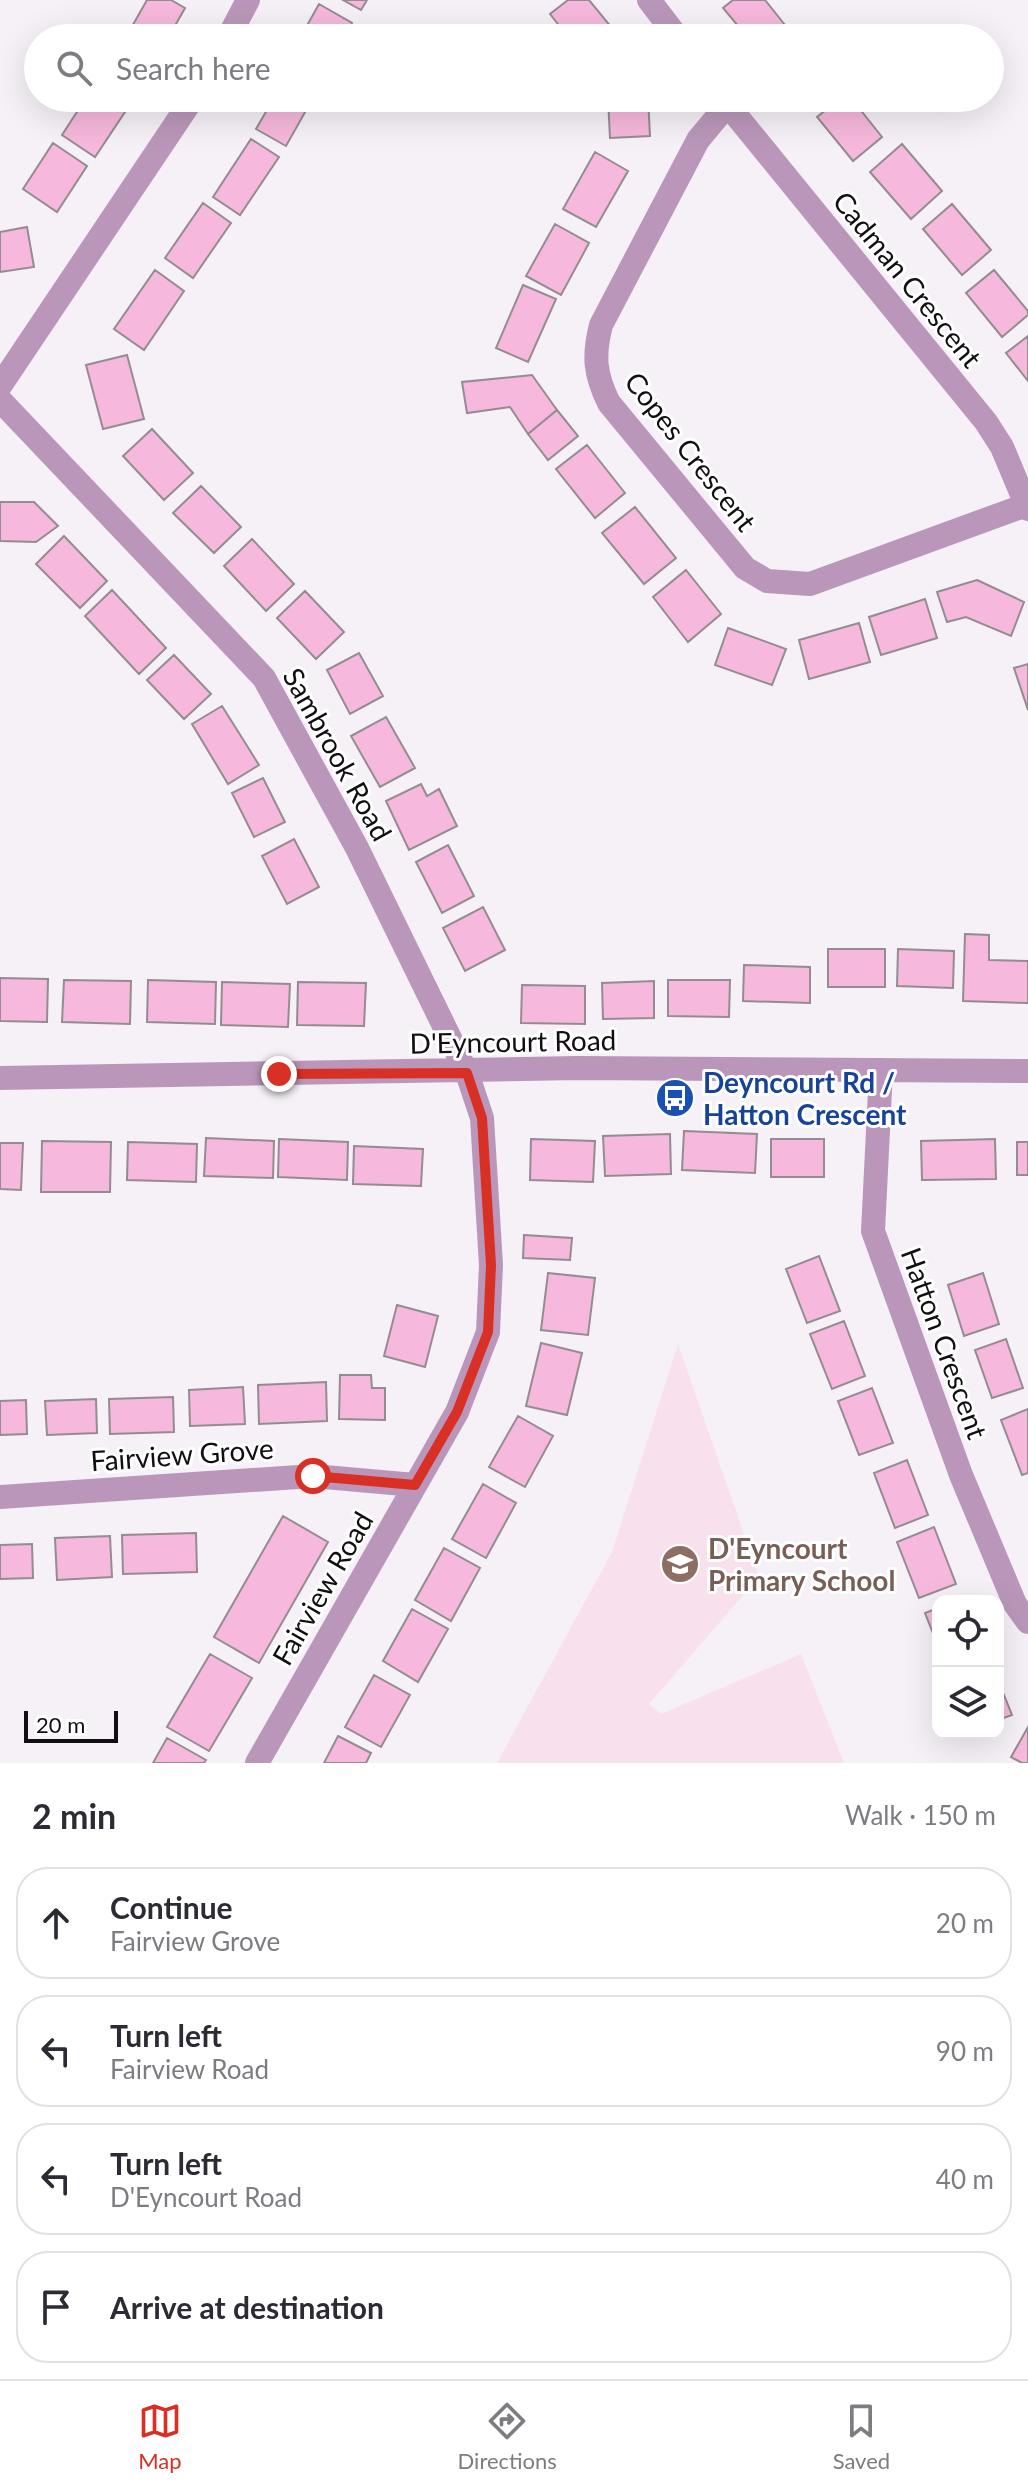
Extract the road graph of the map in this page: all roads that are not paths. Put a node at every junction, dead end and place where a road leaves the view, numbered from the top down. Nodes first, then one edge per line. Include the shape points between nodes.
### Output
1 (248, 0) edge
2 (649, 0) edge
3 (235, 24) edge
4 (667, 24) edge
5 (184, 112) edge
6 (717, 112) edge
7 (734, 112) edge
8 (0, 386) edge
9 (0, 400) edge
10 (1027, 507) edge
11 (881, 1070) junction
12 (1028, 1071) edge
13 (467, 1073) junction
14 (0, 1078) edge
15 (415, 1485) junction
16 (0, 1497) edge
17 (1028, 1622) edge
18 (257, 1763) edge

1 - 3 street
2 - 4 street
5 - 8 street
6 - 10 street, Copes Crescent via 601,325 594,352 597,377 609,403 745,568 767,581 810,584
7 - 10 street, Cadman Crescent via 986,422
9 - 13 street, Sambrook Road via 264,678 357,848
11 - 12 street, D'Eyncourt Road
11 - 13 street, D'Eyncourt Road via 578,1068
11 - 17 street, Hatton Crescent via 873,1231 961,1475 1015,1604
13 - 14 street, D'Eyncourt Road
13 - 15 street, Fairview Road via 482,1118 491,1265 488,1332 457,1412
15 - 16 street, Fairview Grove via 313,1476
15 - 18 street, Fairview Road

